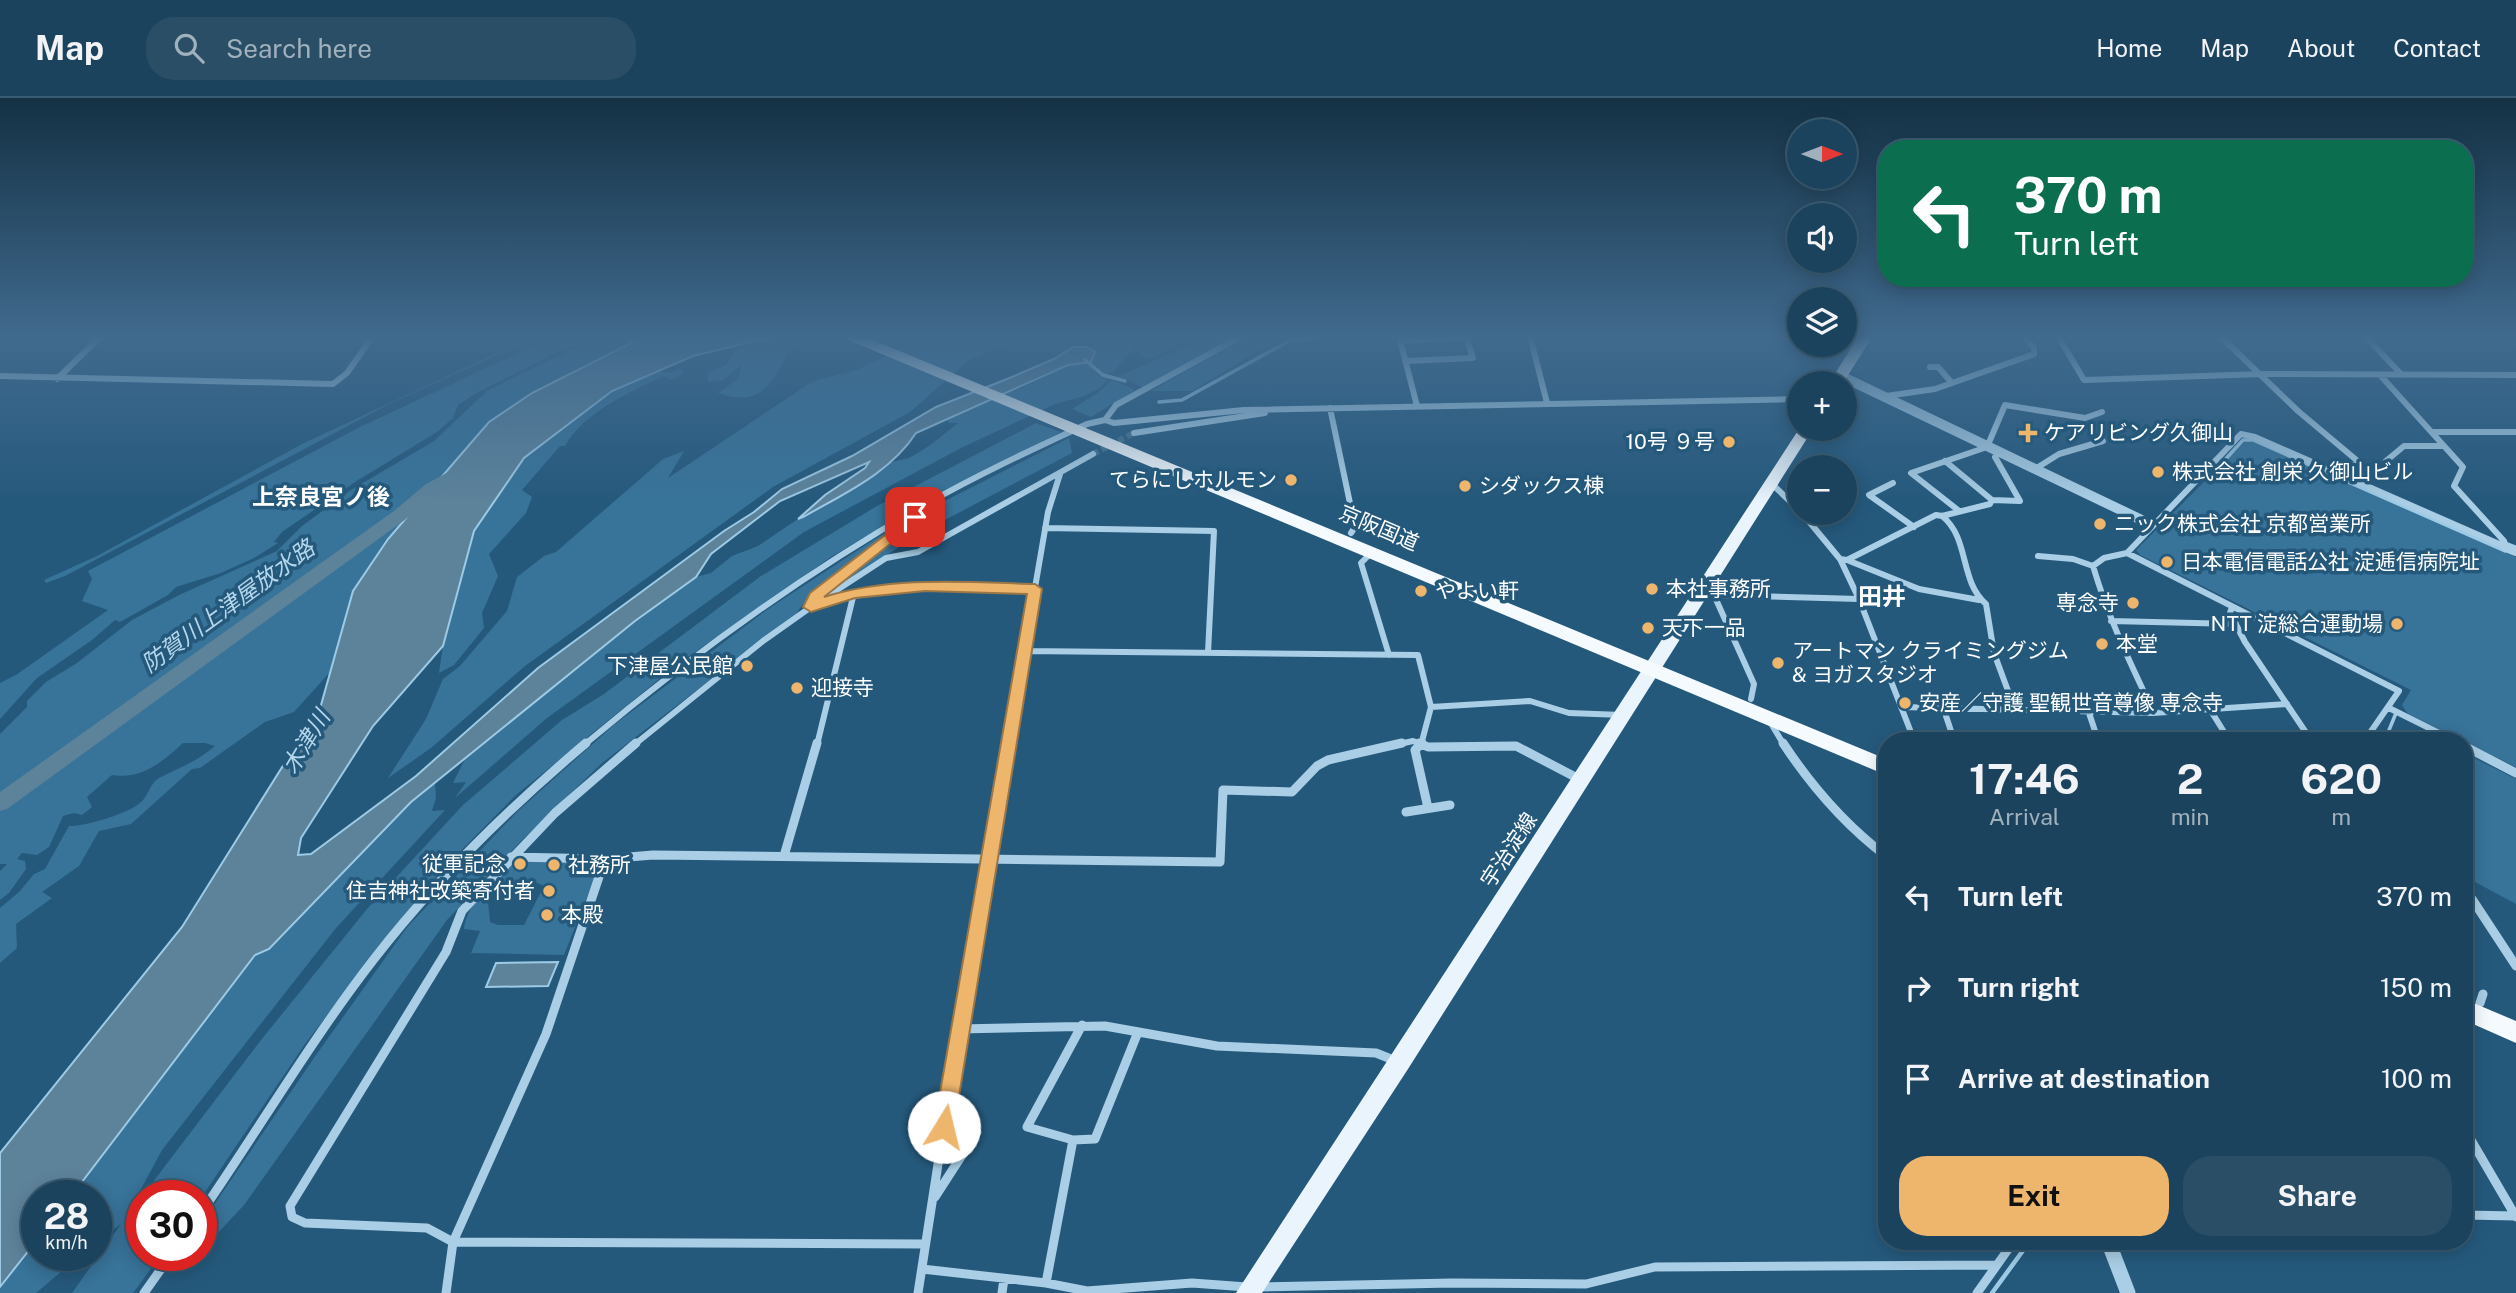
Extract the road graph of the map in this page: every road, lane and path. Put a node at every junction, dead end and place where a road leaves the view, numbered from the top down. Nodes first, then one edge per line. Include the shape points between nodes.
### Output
1 (997, 392) edge
2 (1005, 392) edge
3 (1140, 392) edge
4 (1413, 392) edge
5 (1544, 392) edge
6 (1874, 392) edge
7 (1907, 392) edge
8 (2279, 392) edge
9 (2396, 392) edge
10 (1886, 396) junction
11 (1787, 398) edge
12 (1547, 404) junction
13 (1417, 406) junction
14 (1330, 408) junction
15 (1272, 409) junction
16 (2102, 412) dead end
17 (1081, 424) junction
18 (2432, 432) junction
19 (2516, 432) edge
20 (1134, 433) tunnel mouth
21 (1799, 441) edge
22 (2103, 441) dead end
23 (1987, 446) junction
24 (2444, 446) junction
25 (2000, 452) junction
26 (1093, 454) tunnel mouth
27 (1945, 461) junction
28 (2386, 461) dead end
29 (2035, 469) junction
30 (2335, 472) junction
31 (1060, 473) junction
32 (1893, 483) dead end
33 (1772, 484) junction
34 (1787, 498) edge
35 (1992, 500) junction
36 (918, 509) junction
37 (1958, 510) junction
38 (1942, 516) junction
39 (2150, 524) junction
40 (1813, 525) edge
41 (1914, 527) junction
42 (1045, 528) junction
43 (1351, 533) junction
44 (2511, 549) edge
45 (1372, 551) junction
46 (2127, 554) junction
47 (2038, 556) dead end
48 (1844, 560) junction
49 (2092, 566) junction
50 (1035, 589) junction
51 (1708, 592) junction
52 (854, 593) junction
53 (1859, 599) junction
54 (1979, 600) junction
55 (814, 605) junction
56 (2232, 607) junction
57 (2111, 621) junction
58 (2236, 624) junction
59 (1024, 651) junction
60 (1208, 653) junction
61 (1389, 654) junction
62 (1656, 665) junction
63 (1751, 699) junction
64 (2287, 704) junction
65 (1431, 707) junction
66 (1901, 707) junction
67 (1943, 707) junction
68 (2014, 707) junction
69 (2389, 708) junction
70 (2088, 710) junction
71 (2211, 711) junction
72 (2154, 713) junction
73 (1623, 716) junction
74 (1768, 719) junction
75 (1911, 732) edge
76 (1951, 732) edge
77 (2095, 732) edge
78 (2224, 732) edge
79 (2306, 732) edge
80 (2371, 732) edge
81 (2436, 732) edge
82 (1422, 744) junction
83 (2473, 750) edge
84 (1878, 754) edge
85 (1878, 764) edge
86 (2516, 772) edge
87 (1581, 780) junction
88 (1450, 805) dead end
89 (1428, 808) junction
90 (1406, 812) dead end
91 (1878, 849) edge
92 (784, 856) junction
93 (511, 857) junction
94 (605, 859) junction
95 (989, 859) junction
96 (2473, 901) edge
97 (2516, 966) edge
98 (2473, 1000) edge
99 (2516, 1018) edge
100 (1082, 1025) junction
101 (959, 1029) junction
102 (1138, 1032) junction
103 (2516, 1032) edge
104 (1400, 1062) junction
105 (977, 1132) dead end
106 (1073, 1140) junction
107 (2473, 1143) edge
108 (217, 1189) edge
109 (933, 1201) junction
110 (2473, 1215) edge
111 (2516, 1216) edge
112 (453, 1242) junction
113 (925, 1244) junction
114 (2008, 1250) edge
115 (2111, 1250) edge
116 (1997, 1265) junction
117 (922, 1269) junction
118 (160, 1271) edge
119 (1004, 1279) junction
120 (1046, 1283) junction
121 (1249, 1290) edge
122 (1114, 1291) edge
123 (144, 1293) edge
124 (446, 1293) edge
125 (918, 1293) edge
126 (1002, 1293) edge
127 (1977, 1293) edge
128 (2128, 1293) edge

1 - 17 highway, 京阪国道
2 - 17 highway, 京阪国道
3 - 17 street
4 - 13 street
5 - 12 street
6 - 10 street
7 - 10 street
8 - 30 street via 2360,463
9 - 18 street
10 - 23 street
11 - 12 street
12 - 13 street
13 - 14 street
14 - 15 street
14 - 43 street via 1354,527
15 - 17 street
15 - 20 street
16 - 23 street via 2085,418 2004,405
17 - 36 street
17 - 43 highway, 京阪国道
17 - 45 highway, 京阪国道 via 1214,489
18 - 19 street
18 - 24 street
21 - 33 main road, 宇治淀線
22 - 29 street via 2070,448
23 - 25 street
23 - 27 street
24 - 28 street via 2403,446
24 - 44 street via 2463,467 2454,486
25 - 29 street
25 - 35 street via 1995,457 2020,501
26 - 31 street
27 - 35 street
27 - 37 street via 1911,473
29 - 39 street
30 - 39 street via 2241,434
30 - 44 street
31 - 42 street
31 - 55 street via 918,552 886,558
32 - 41 street via 1869,495
33 - 34 street
33 - 51 main road, 宇治淀線
35 - 37 street
36 - 55 street via 915,517 815,596
36 - 108 street via 760,608 607,723 507,811 402,923 356,983
37 - 38 street
38 - 41 street
38 - 54 street via 1954,527
39 - 46 street
40 - 48 street
41 - 48 street
42 - 50 street
42 - 60 street via 1214,531
43 - 62 highway, 京阪国道
45 - 61 street via 1361,563
45 - 62 highway, 京阪国道
46 - 49 street via 2104,558
46 - 56 street
47 - 49 street
48 - 53 street
48 - 54 street via 1919,589
49 - 57 street
50 - 52 street via 925,586
50 - 59 street
51 - 53 street
51 - 62 main road, 宇治淀線
51 - 63 street via 1754,684
52 - 55 street
52 - 92 street via 812,766
53 - 66 street
54 - 68 street via 1986,604 1994,653
55 - 93 street via 612,762
56 - 58 street
56 - 69 street via 2399,691
57 - 58 street
57 - 72 street
58 - 64 street
59 - 60 street
59 - 95 street
60 - 61 street
61 - 65 street via 1418,655
62 - 63 highway, 京阪国道
62 - 73 main road, 宇治淀線
62 - 74 highway, 京阪国道
63 - 84 highway, 京阪国道
64 - 71 street
64 - 79 street
65 - 73 street via 1530,701 1569,713
65 - 82 street
66 - 67 street
66 - 75 street
67 - 68 street
67 - 76 street
68 - 70 street
69 - 80 street
69 - 81 street
70 - 72 street
70 - 77 street
71 - 72 street
71 - 78 street
73 - 87 main road, 宇治淀線
74 - 85 highway, 京阪国道
74 - 91 street via 1821,799
82 - 87 street via 1516,746
82 - 89 street via 1415,750
82 - 95 street via 1413,741 1328,760 1292,792 1223,790 1220,862
83 - 86 street
87 - 104 main road, 宇治淀線
88 - 89 street
89 - 90 street
92 - 94 street
92 - 95 street
93 - 94 street
93 - 112 street via 462,911 446,952 290,1206 292,1217 305,1223 427,1228
94 - 112 street via 546,1034
95 - 101 street
96 - 97 street
98 - 99 highway
98 - 103 highway
100 - 101 street
100 - 102 street
100 - 106 street via 1027,1127
101 - 109 street
102 - 104 street via 1217,1046 1376,1053
102 - 106 street via 1095,1139
104 - 121 main road, 宇治淀線
105 - 109 street
106 - 120 street
107 - 111 street
109 - 113 street
110 - 111 street
112 - 113 street
112 - 124 street
113 - 117 street
114 - 116 street
115 - 128 street
116 - 121 street via 1655,1268 1586,1284
116 - 127 street
117 - 119 street
117 - 125 street
118 - 123 street
119 - 120 street
119 - 126 street
120 - 122 street
121 - 122 street via 1192,1283

